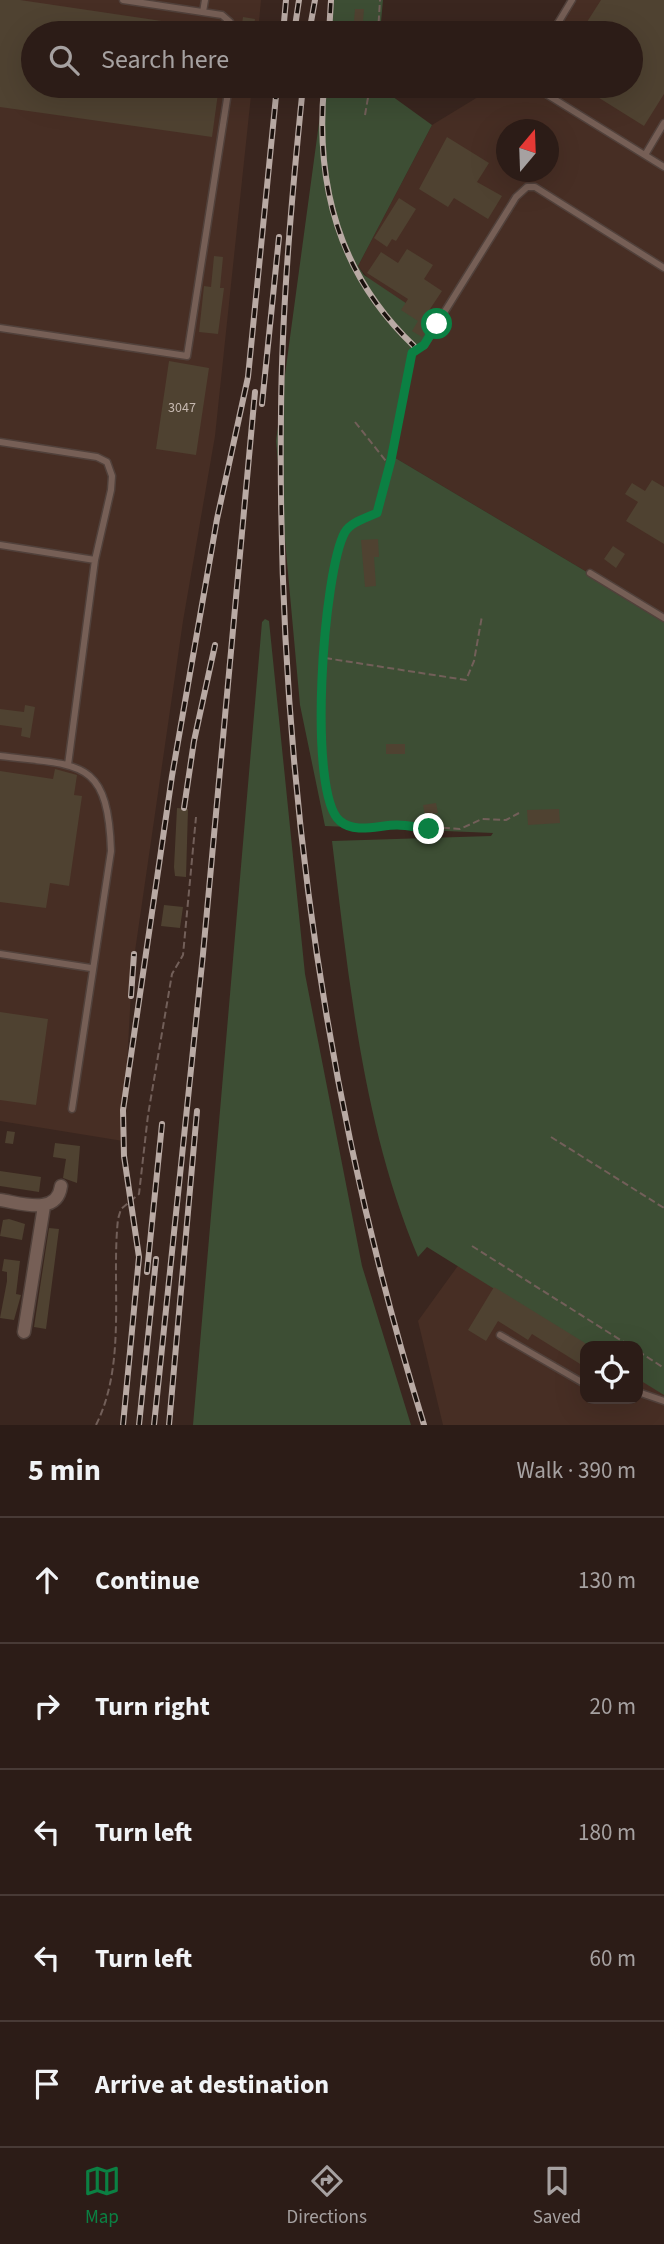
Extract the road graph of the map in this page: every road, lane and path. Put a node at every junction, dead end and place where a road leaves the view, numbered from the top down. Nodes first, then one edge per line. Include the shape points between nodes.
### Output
1 (123, 0) edge
2 (205, 0) edge
3 (380, 0) edge
4 (572, 0) edge
5 (203, 12) junction
6 (229, 21) edge
7 (379, 21) edge
8 (559, 21) edge
9 (227, 98) edge
10 (368, 98) edge
11 (552, 98) edge
12 (365, 115) dead end
13 (664, 123) edge
14 (645, 155) junction
15 (664, 166) edge
16 (664, 268) edge
17 (0, 328) edge
18 (424, 345) joint
19 (355, 422) dead end
20 (0, 442) edge
21 (390, 466) junction
22 (0, 545) edge
23 (95, 560) junction
24 (590, 573) dead end
25 (482, 616) dead end
26 (664, 618) edge
27 (324, 658) junction
28 (0, 756) edge
29 (68, 765) junction
30 (519, 813) dead end
31 (196, 817) dead end
32 (0, 954) edge
33 (91, 968) junction
34 (72, 1109) dead end
35 (551, 1137) dead end
36 (61, 1186) dead end
37 (0, 1200) edge
38 (44, 1206) junction
39 (664, 1208) edge
40 (472, 1246) dead end
41 (24, 1332) dead end
42 (500, 1335) dead end
43 (622, 1341) edge
44 (643, 1354) edge
45 (664, 1368) edge
46 (580, 1381) edge
47 (643, 1394) edge
48 (664, 1401) edge
49 (96, 1425) edge

1 - 5 lane
2 - 5 lane
3 - 7 path
4 - 8 lane
5 - 6 lane
9 - 17 lane via 187,356
10 - 12 path
11 - 14 lane
13 - 14 lane
14 - 15 lane
16 - 18 lane via 536,187 527,187 516,197
18 - 21 path via 412,353
19 - 21 path
20 - 23 lane via 107,462 111,490
21 - 27 path via 377,513 344,533 334,570
22 - 23 lane
23 - 29 lane
24 - 26 lane
25 - 27 path via 467,680
27 - 30 path via 319,682 326,790 337,819 355,828 460,829 482,819 506,820
28 - 29 lane
29 - 33 lane via 92,775 110,821 111,851
31 - 49 path via 183,955 172,974 139,1194 121,1209 118,1219 114,1345
32 - 33 lane
33 - 34 lane
35 - 39 path
36 - 38 street via 53,1202
37 - 38 street
38 - 41 street
40 - 43 path
42 - 46 lane
44 - 45 path
47 - 48 lane

